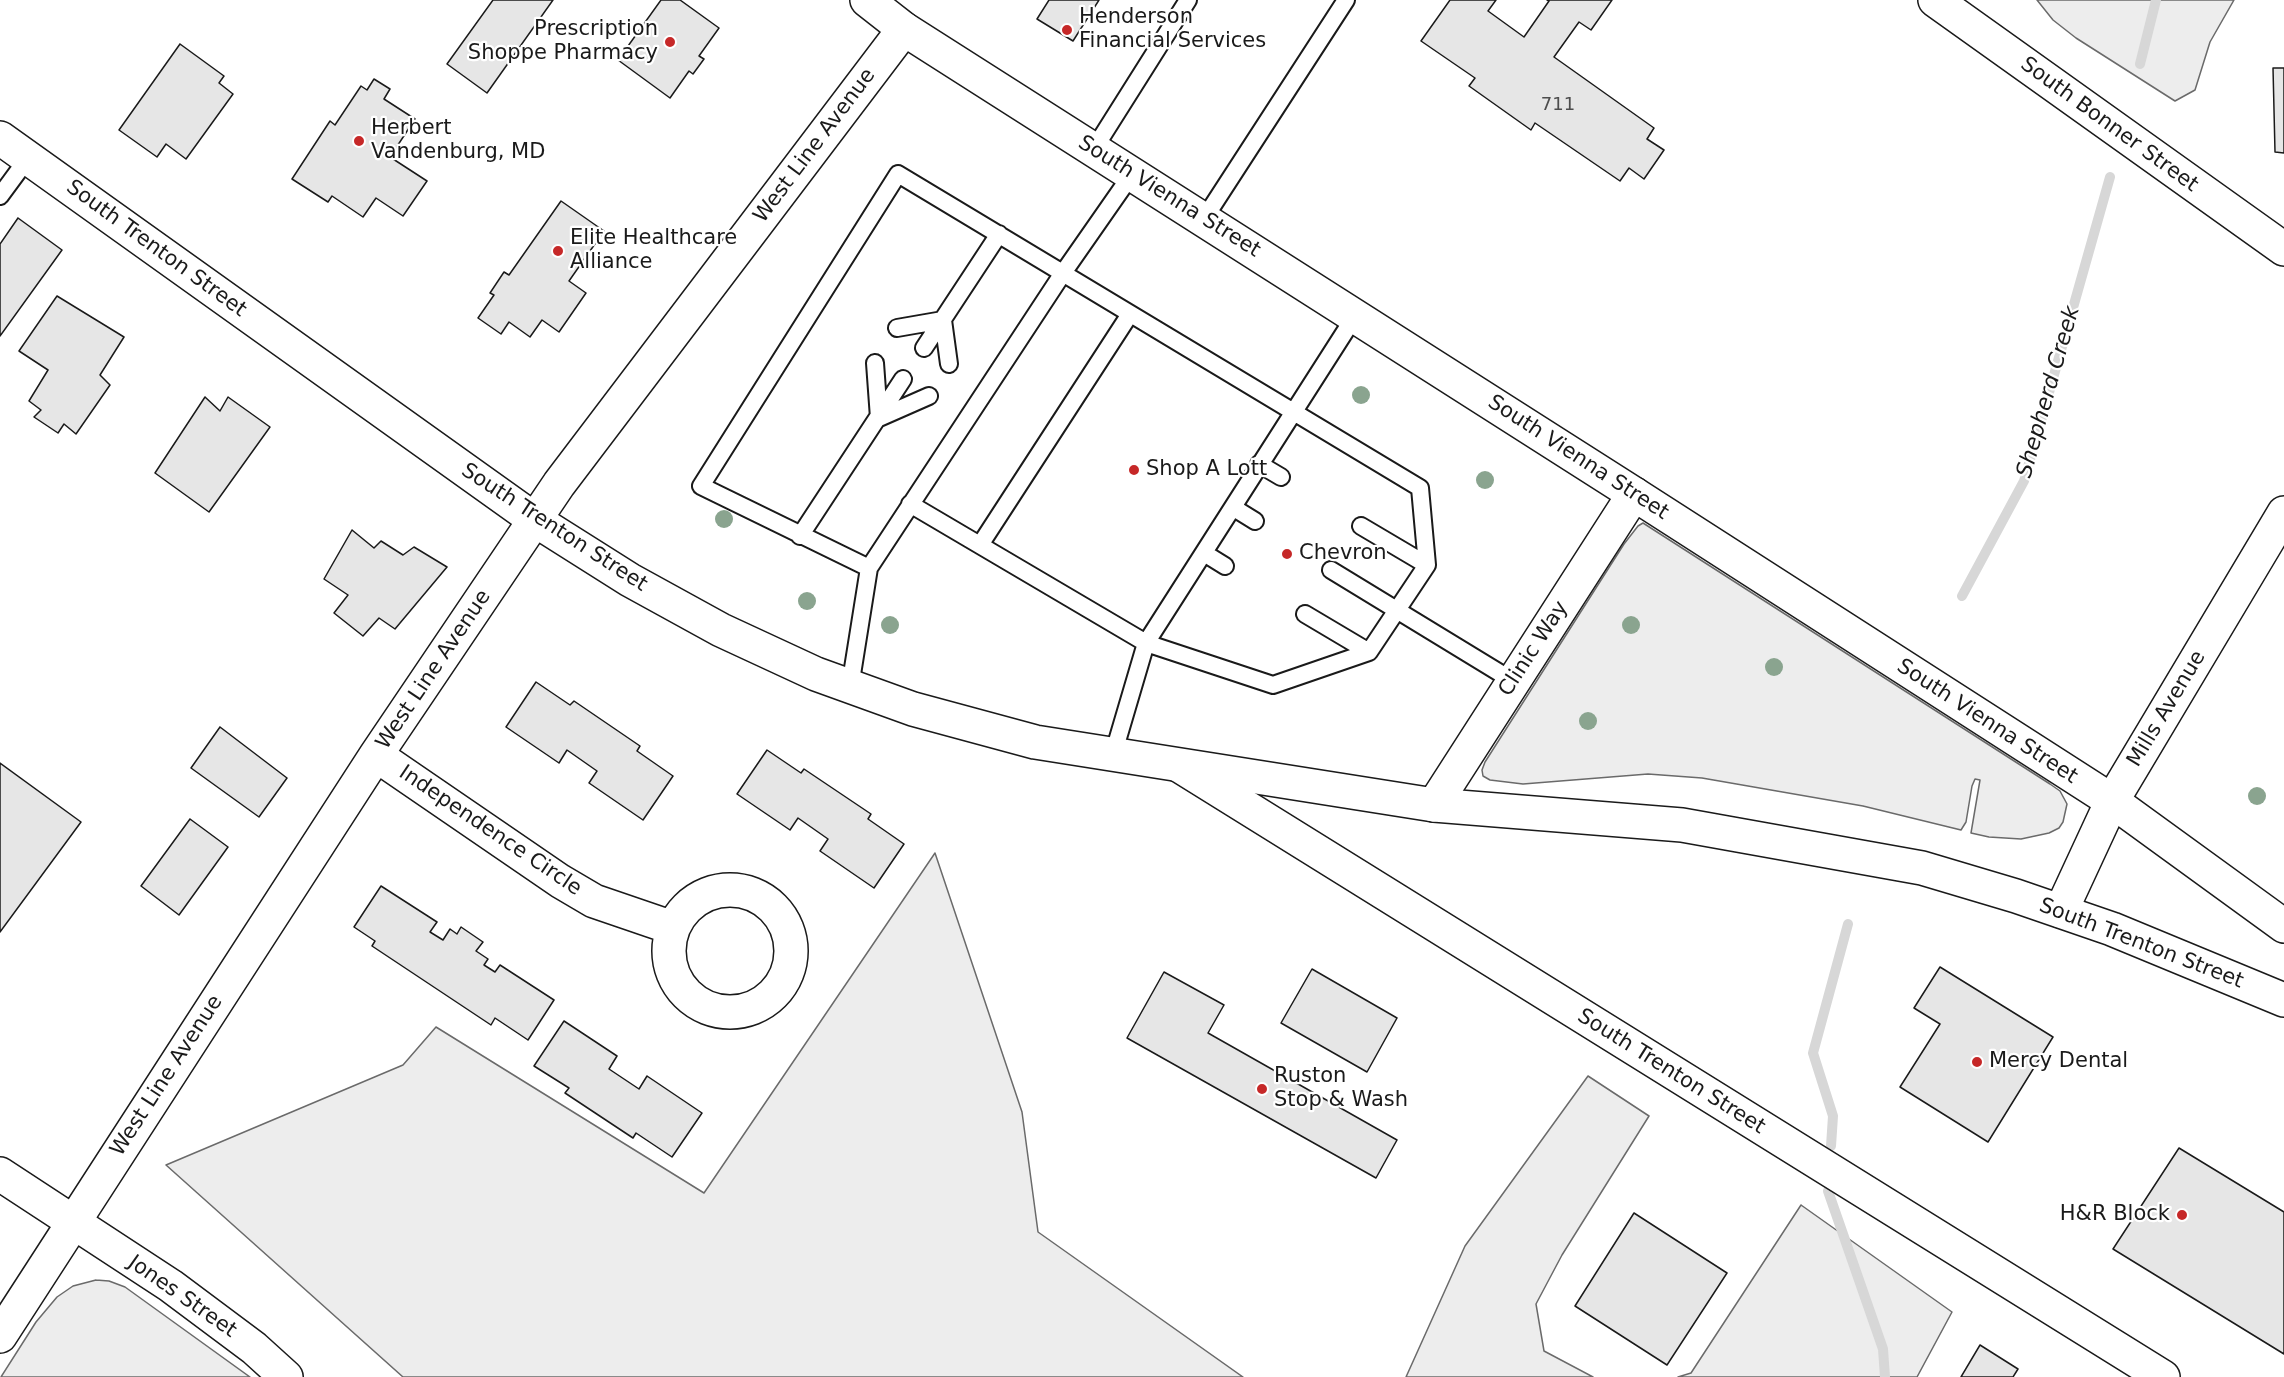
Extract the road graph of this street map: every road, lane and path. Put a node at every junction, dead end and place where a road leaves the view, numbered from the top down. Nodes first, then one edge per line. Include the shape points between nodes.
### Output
1 (867, 0) edge
2 (1188, 0) edge
3 (1346, 0) edge
4 (1953, 6) edge
5 (904, 29) junction
6 (0, 138) edge
7 (1094, 149) junction
8 (28, 158) junction
9 (1132, 174) junction
10 (0, 196) edge
11 (1204, 219) junction
12 (999, 234) junction
13 (2284, 249) edge
14 (1062, 273) junction
15 (1130, 314) junction
16 (1355, 316) junction
17 (943, 320) junction
18 (897, 328) dead end
19 (924, 348) dead end
20 (875, 363) dead end
21 (949, 364) dead end
22 (903, 380) dead end
23 (929, 396) dead end
24 (1295, 412) junction
25 (879, 418) junction
26 (1259, 464) junction
27 (1281, 477) dead end
28 (1634, 494) junction
29 (910, 504) junction
30 (1234, 508) junction
31 (2284, 513) edge
32 (535, 520) junction
33 (1255, 521) dead end
34 (1362, 526) dead end
35 (800, 536) junction
36 (980, 545) junction
37 (1204, 553) junction
38 (1427, 565) junction
39 (1225, 566) dead end
40 (869, 568) junction
41 (1331, 570) dead end
42 (1397, 612) junction
43 (1305, 614) dead end
44 (1146, 643) junction
45 (1369, 652) junction
46 (1513, 681) junction
47 (850, 687) junction
48 (376, 755) junction
49 (1113, 755) junction
50 (1180, 766) junction
51 (2112, 801) junction
52 (1434, 805) junction
53 (2061, 911) junction
54 (2284, 926) edge
55 (673, 928) dead end
56 (2284, 1000) edge
57 (0, 1174) edge
58 (72, 1222) junction
59 (0, 1336) edge
60 (286, 1377) edge
61 (2163, 1377) edge

1 - 5 main road, South Vienna Street
2 - 7 lane
3 - 11 lane
4 - 13 main road, South Bonner Street
5 - 7 main road, South Vienna Street
5 - 32 main road, West Line Avenue
6 - 8 main road, South Trenton Street
7 - 9 main road, South Vienna Street
8 - 10 lane
8 - 32 main road, South Trenton Street
9 - 11 main road, South Vienna Street
9 - 14 lane
11 - 16 main road, South Vienna Street
12 - 14 lane
12 - 17 lane
12 - 35 lane via 898,174 702,486
14 - 15 lane
14 - 29 lane
15 - 24 lane
15 - 36 lane
16 - 24 lane
16 - 28 main road, South Vienna Street
17 - 18 lane
17 - 19 lane
17 - 21 lane
20 - 25 lane
22 - 25 lane
23 - 25 lane
24 - 26 lane
24 - 38 lane via 1420,488
25 - 35 lane
26 - 27 lane
26 - 30 lane
28 - 46 main road, Clinic Way
28 - 51 main road, South Vienna Street
29 - 36 lane
29 - 40 lane
30 - 33 lane
30 - 37 lane
31 - 51 main road, Mills Avenue
32 - 47 main road, South Trenton Street via 630,580 721,630
32 - 48 main road, West Line Avenue
34 - 38 lane
35 - 40 lane
36 - 44 lane
37 - 39 lane
37 - 44 lane
38 - 42 lane
40 - 47 lane
41 - 42 lane
42 - 45 lane
42 - 46 lane
43 - 45 lane
44 - 45 lane via 1273,685
44 - 49 lane
46 - 52 main road, Clinic Way
47 - 49 main road, South Trenton Street via 913,709 1035,742
48 - 55 main road, Independence Circle via 594,901
48 - 58 main road, West Line Avenue
49 - 50 main road, South Trenton Street
50 - 52 main road, South Trenton Street
50 - 61 main road, South Trenton Street
51 - 53 main road, Mills Avenue
51 - 54 main road, South Vienna Street
52 - 53 main road, South Trenton Street via 1682,825 1922,868
53 - 56 main road, South Trenton Street
57 - 58 main road, Jones Street
58 - 59 main road, West Line Avenue
58 - 60 main road, Jones Street via 171,1286

